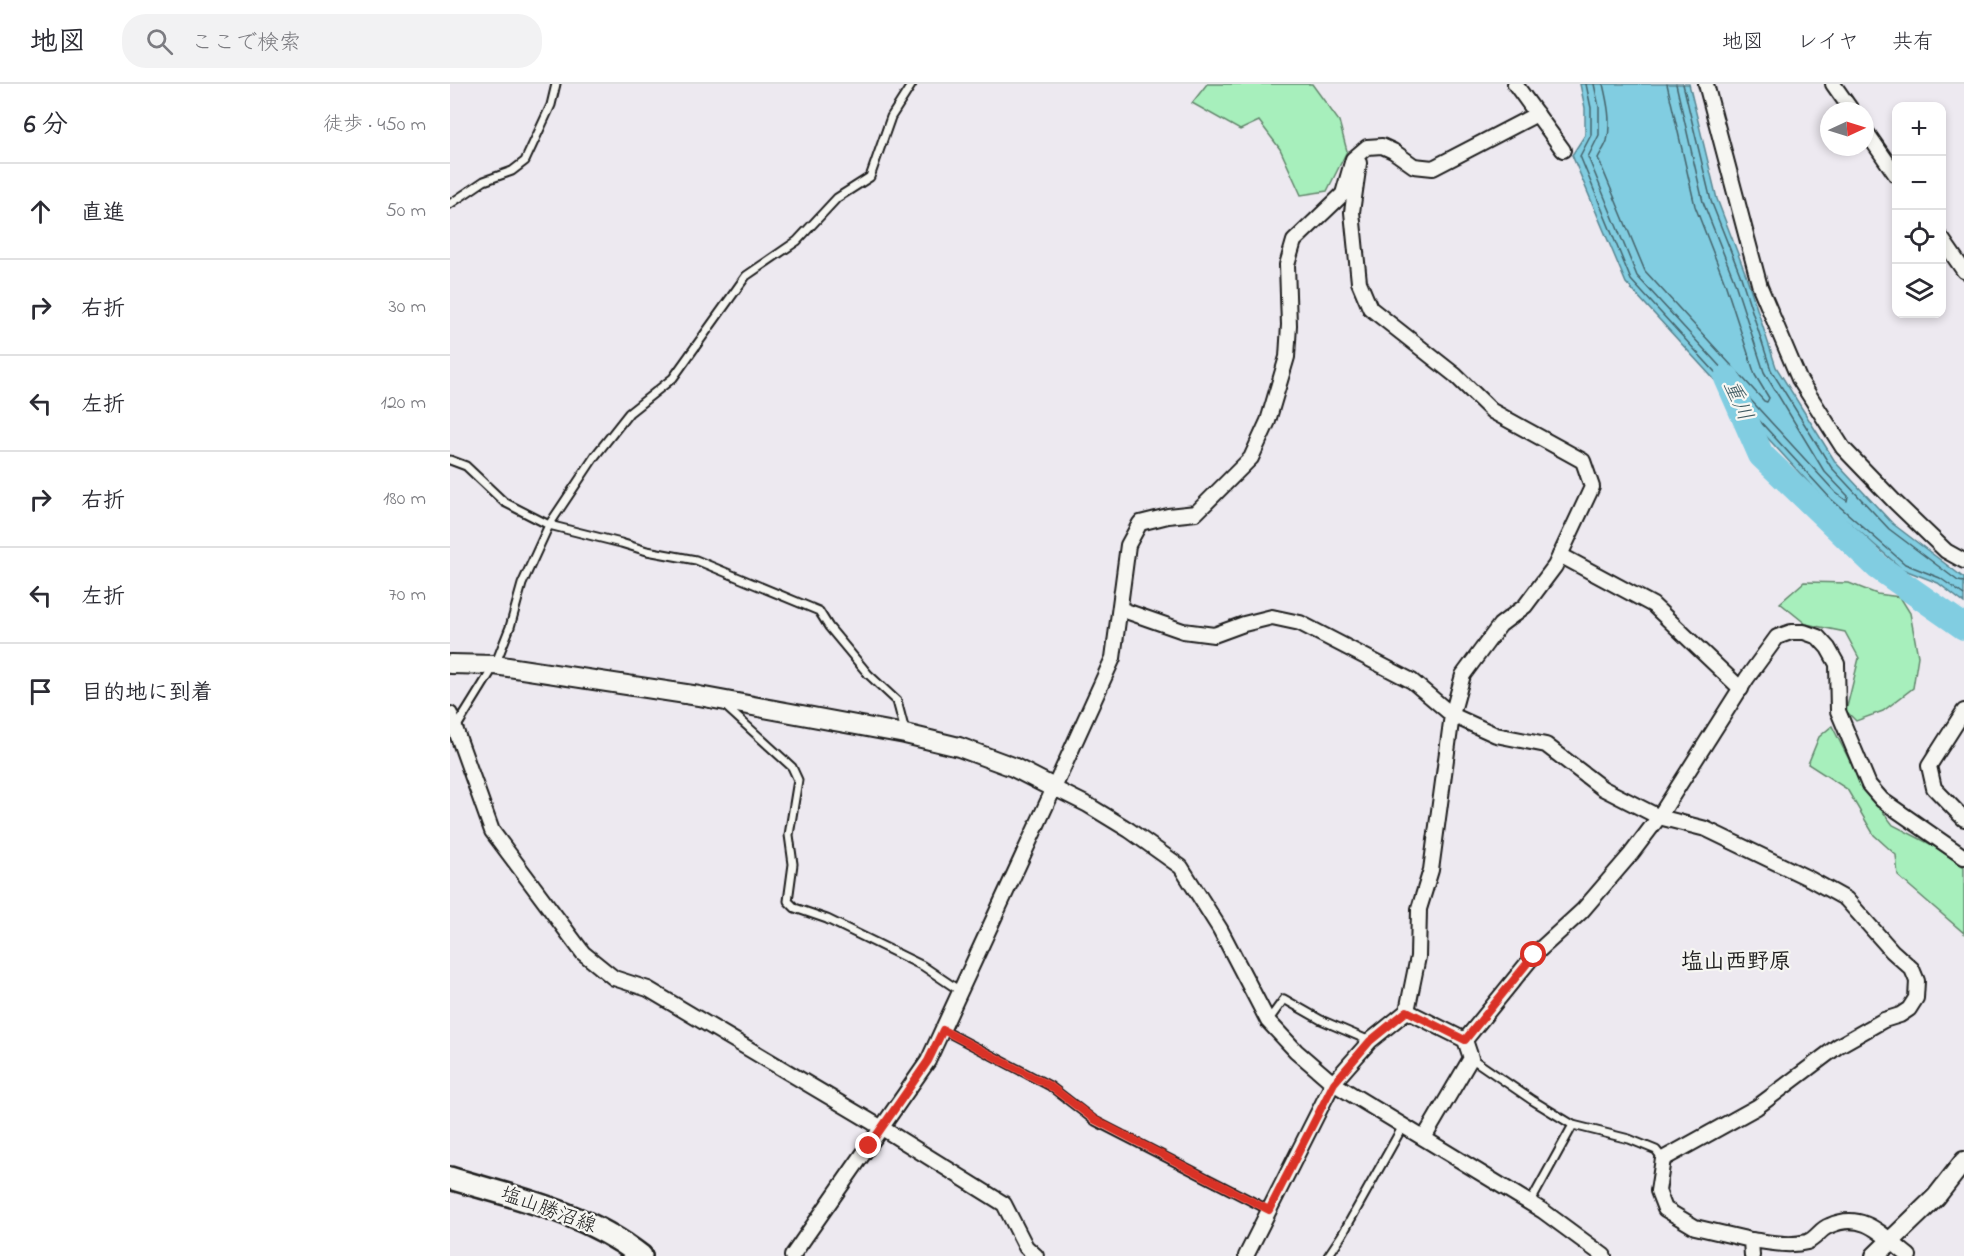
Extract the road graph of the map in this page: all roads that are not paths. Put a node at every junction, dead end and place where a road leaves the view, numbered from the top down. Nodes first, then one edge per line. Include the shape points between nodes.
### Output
1 (556, 84) edge
2 (912, 84) edge
3 (1515, 84) edge
4 (1706, 84) edge
5 (1833, 84) edge
6 (1846, 102) edge
7 (1537, 114) junction
8 (1874, 143) edge
9 (1563, 150) dead end
10 (1361, 152) junction
11 (1892, 169) edge
12 (450, 204) edge
13 (1946, 246) edge
14 (1964, 271) edge
15 (450, 460) edge
16 (549, 525) junction
17 (1560, 555) junction
18 (1964, 561) edge
19 (1120, 609) junction
20 (450, 664) edge
21 (495, 665) junction
22 (1741, 689) junction
23 (717, 699) junction
24 (1964, 713) edge
25 (450, 714) edge
26 (1452, 715) junction
27 (905, 734) junction
28 (452, 735) edge
29 (1054, 788) junction
30 (1659, 817) junction
31 (1964, 819) edge
32 (1964, 857) edge
33 (961, 991) junction
34 (1407, 1011) junction
35 (1268, 1021) junction
36 (943, 1030) junction
37 (1465, 1040) junction
38 (1370, 1041) junction
39 (1471, 1058) junction
40 (1334, 1083) junction
41 (1404, 1125) junction
42 (1573, 1125) junction
43 (882, 1128) junction
44 (1425, 1138) junction
45 (1662, 1159) junction
46 (1964, 1161) edge
47 (450, 1178) edge
48 (1530, 1203) junction
49 (1269, 1210) junction
50 (1751, 1240) junction
51 (1891, 1242) junction
52 (641, 1256) edge
53 (792, 1256) edge
54 (1036, 1256) edge
55 (1246, 1256) edge
56 (1328, 1256) edge
57 (1604, 1256) edge
58 (1752, 1256) edge
59 (1875, 1256) edge
60 (1909, 1256) edge

1 - 12 lane via 551,105 525,161 512,171 484,181
2 - 16 lane via 891,117 870,177 837,198 797,241 746,276 673,378 629,413 608,439
3 - 7 street
4 - 18 street via 1760,287 1799,379 1843,448 1947,551
5 - 6 street
7 - 9 street
7 - 10 street via 1433,168 1414,166 1382,146 1367,147
8 - 11 street
10 - 17 street via 1352,212 1359,282 1370,308 1455,375 1492,411 1583,460 1592,487
10 - 19 street via 1353,159 1343,194 1294,241 1287,265 1287,357 1268,421 1251,458 1196,513 1140,523 1128,545
13 - 14 street
15 - 16 lane via 466,466 504,502
16 - 21 lane via 522,584
16 - 27 lane via 696,560 819,611 868,674 897,701
17 - 22 street via 1653,605
17 - 26 street via 1525,606 1500,625 1463,675
19 - 26 street via 1184,631 1214,635 1272,617 1300,623 1412,681
19 - 29 street via 1113,658
20 - 21 street
21 - 23 street
21 - 28 lane
22 - 30 street
22 - 32 street via 1777,638 1791,632 1818,638 1837,664 1838,711 1869,785 1882,800
23 - 27 street
23 - 33 lane via 792,767 798,780 789,835 793,864 788,901 795,908 827,919 923,966
24 - 31 street via 1929,766 1934,788
25 - 28 street
26 - 30 street via 1496,735 1546,745 1602,788
26 - 34 street via 1431,870 1419,909 1418,957
27 - 29 street via 959,747 1013,767
28 - 43 street via 492,831 583,953 614,978 648,989
29 - 33 street
29 - 35 street via 1129,830 1181,867 1220,929
30 - 37 street via 1582,911 1534,955
30 - 45 street via 1706,829 1846,899 1912,969 1917,981 1916,998 1909,1009 1838,1046 1757,1107
33 - 36 street
34 - 37 street
34 - 38 street
35 - 38 lane via 1284,999
35 - 40 street via 1296,1052
36 - 43 street via 928,1061
36 - 49 lane via 1050,1086 1095,1120
37 - 39 street
38 - 40 street
39 - 42 lane
39 - 44 street
40 - 41 street
40 - 49 street
41 - 44 street
41 - 56 lane
42 - 45 lane via 1629,1139 1656,1150
42 - 48 lane
43 - 53 street
43 - 54 street via 1004,1204 1026,1247
44 - 48 street
45 - 50 street via 1658,1191 1665,1209 1695,1227
46 - 51 street via 1936,1197
47 - 52 main road, 塩山勝沼線 via 581,1220
48 - 57 street
49 - 55 street
50 - 51 street via 1794,1245 1810,1241 1826,1226 1848,1219 1869,1224
50 - 58 street
51 - 59 street
51 - 60 street

